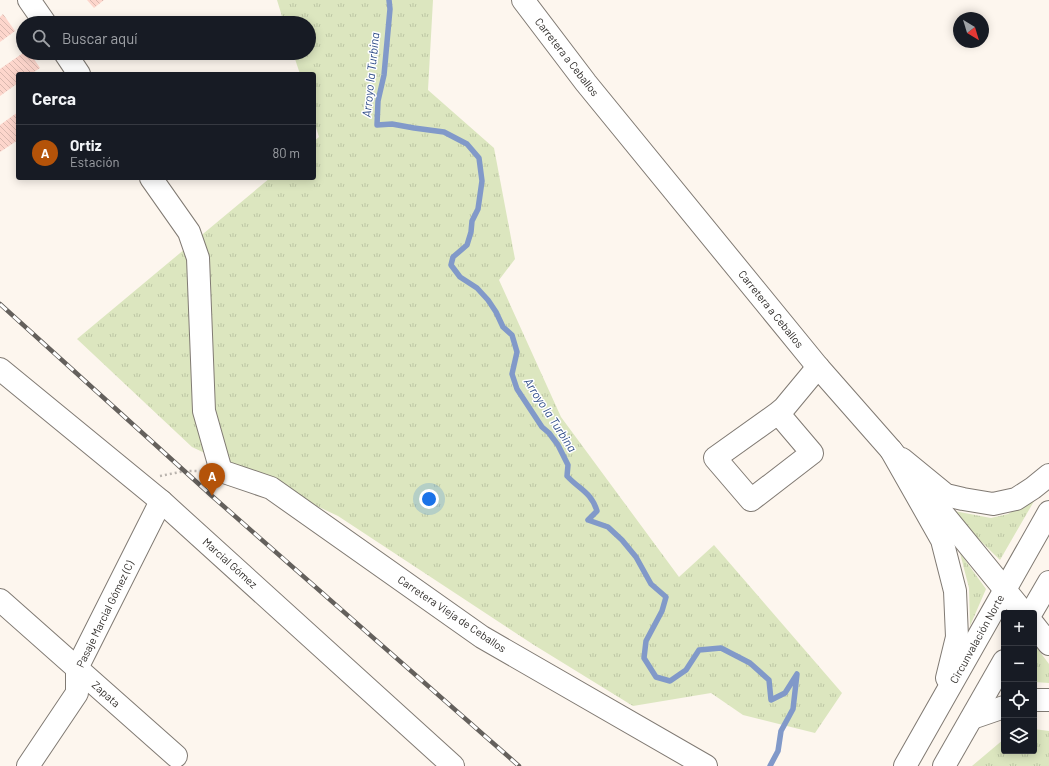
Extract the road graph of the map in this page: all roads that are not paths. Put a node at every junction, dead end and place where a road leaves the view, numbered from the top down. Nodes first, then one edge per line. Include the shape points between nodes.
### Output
1 (30, 0) edge
2 (523, 0) edge
3 (40, 16) edge
4 (70, 60) edge
5 (78, 72) edge
6 (152, 180) edge
7 (818, 367) junction
8 (0, 369) edge
9 (778, 412) dead end
10 (891, 450) junction
11 (1049, 475) edge
12 (161, 501) junction
13 (1049, 512) edge
14 (1049, 582) edge
15 (1004, 590) junction
16 (0, 600) edge
17 (1021, 610) edge
18 (1034, 610) edge
19 (1037, 629) edge
20 (1049, 644) edge
21 (1001, 666) edge
22 (77, 668) junction
23 (1037, 700) edge
24 (1049, 700) edge
25 (941, 703) junction
26 (1001, 708) edge
27 (972, 718) junction
28 (176, 756) dead end
29 (28, 766) edge
30 (453, 766) edge
31 (706, 766) edge
32 (905, 766) edge
33 (944, 766) edge

1 - 3 main road
2 - 7 main road, Carretera a Ceballos via 586,82
4 - 5 main road
6 - 31 main road, Carretera Vieja de Ceballos via 189,232 198,258 204,410 222,470 271,488 482,636
7 - 9 main road
7 - 10 main road, Carretera a Ceballos
8 - 12 main road, Marcial Gómez
10 - 11 main road via 946,495 993,504 1016,498
10 - 15 main road, Carretera a Ceballos
10 - 25 main road via 942,540 955,591 957,637
12 - 22 main road, Pasaje Marcial Gómez (C)
12 - 30 main road, Marcial Gómez
13 - 15 main road, Circunvalación Norte
14 - 18 main road
15 - 17 main road, Carretera a Ceballos
15 - 25 main road, Circunvalación Norte
16 - 22 main road, Zapata
19 - 20 main road
21 - 27 main road
22 - 28 main road, Zapata
22 - 29 main road, Pasaje Marcial Gómez (C) via 77,693
23 - 24 main road
25 - 32 main road, Circunvalación Norte
26 - 27 main road
27 - 33 main road

